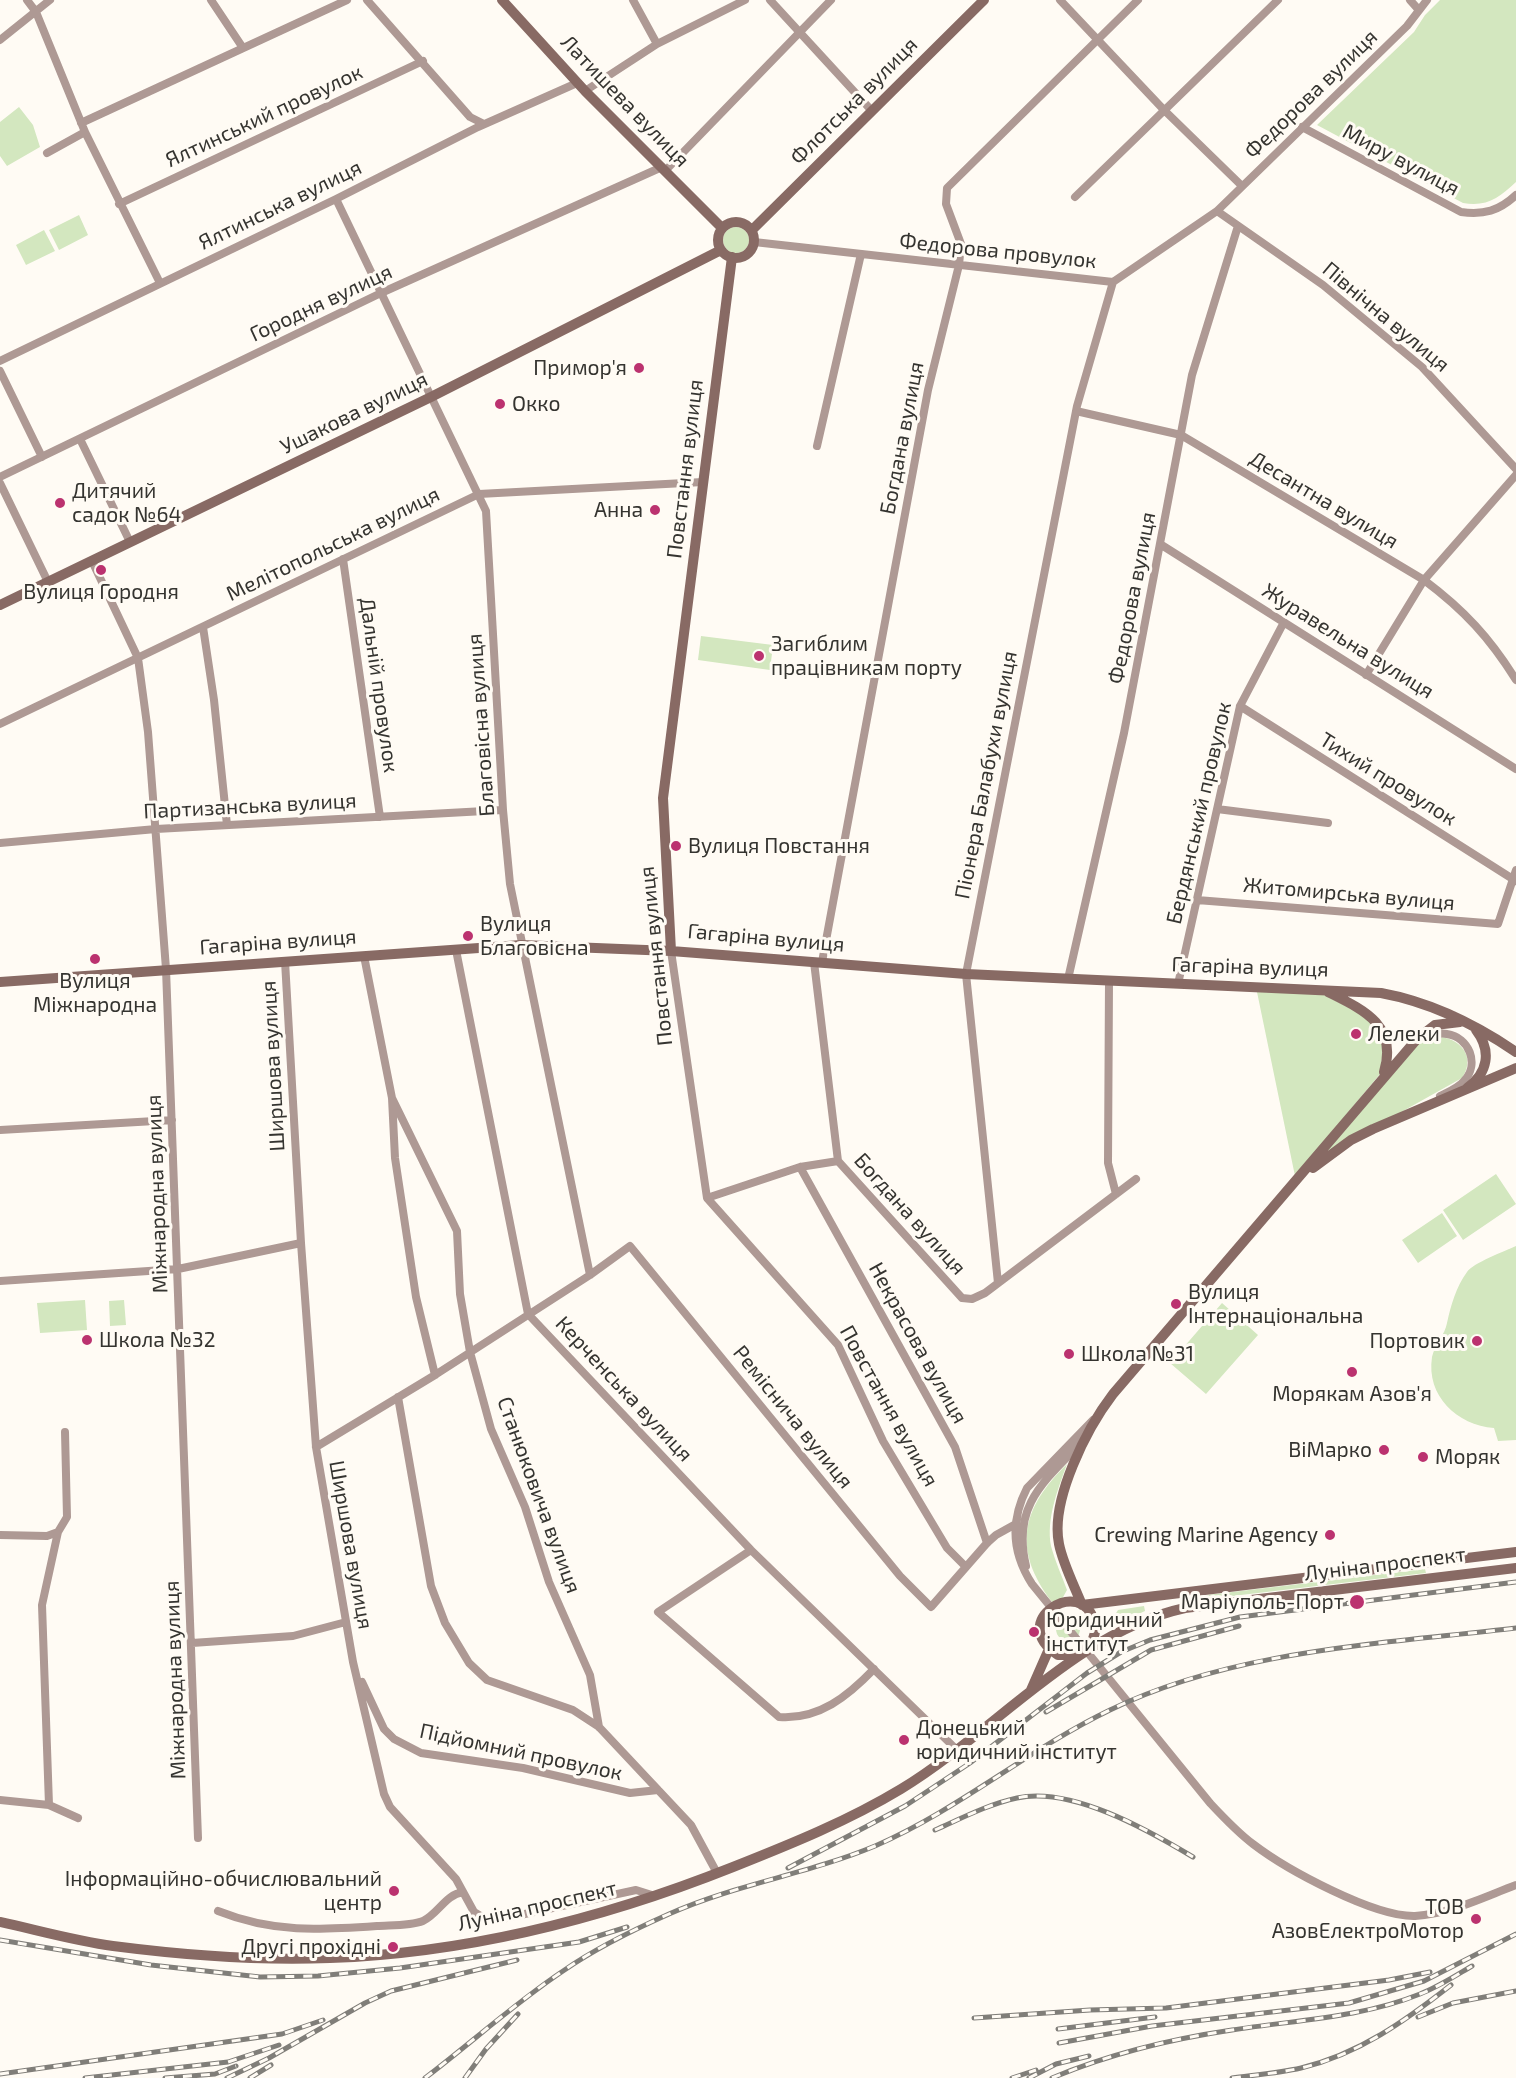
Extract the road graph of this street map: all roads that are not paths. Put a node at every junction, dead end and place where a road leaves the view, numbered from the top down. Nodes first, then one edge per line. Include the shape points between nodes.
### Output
1 (27, 0) edge
2 (50, 0) edge
3 (211, 0) edge
4 (347, 0) edge
5 (367, 0) edge
6 (502, 0) edge
7 (633, 0) edge
8 (745, 0) edge
9 (770, 0) edge
10 (831, 0) edge
11 (984, 0) edge
12 (1060, 0) edge
13 (1138, 0) edge
14 (1278, 0) edge
15 (1410, 0) edge
16 (1427, 0) edge
17 (1418, 9) junction
18 (36, 12) junction
19 (800, 33) junction
20 (0, 40) edge
21 (1097, 40) junction
22 (657, 44) junction
23 (243, 48) junction
24 (423, 61) junction
25 (581, 87) junction
26 (1164, 110) junction
27 (873, 111) junction
28 (470, 117) junction
29 (81, 123) junction
30 (484, 124) junction
31 (1302, 127) junction
32 (469, 131) junction
33 (85, 132) junction
34 (47, 153) dead end
35 (664, 169) junction
36 (1242, 186) junction
37 (1516, 195) edge
38 (1075, 196) dead end
39 (336, 199) junction
40 (119, 204) junction
41 (1217, 211) junction
42 (1238, 226) junction
43 (722, 228) junction
44 (752, 230) junction
45 (754, 242) junction
46 (721, 250) junction
47 (861, 254) junction
48 (732, 257) junction
49 (959, 265) junction
50 (1113, 282) junction
51 (160, 283) junction
52 (381, 293) junction
53 (0, 361) edge
54 (0, 371) edge
55 (431, 397) junction
56 (1076, 411) junction
57 (1181, 435) junction
58 (80, 439) junction
59 (817, 446) dead end
60 (42, 457) junction
61 (1516, 469) edge
62 (1516, 475) edge
63 (0, 477) edge
64 (703, 482) junction
65 (0, 483) edge
66 (479, 494) junction
67 (130, 542) junction
68 (1160, 544) junction
69 (343, 559) junction
70 (92, 561) junction
71 (1424, 580) junction
72 (48, 582) junction
73 (0, 605) edge
74 (1284, 622) junction
75 (203, 627) junction
76 (138, 658) junction
77 (1366, 675) junction
78 (1516, 680) edge
79 (1240, 706) junction
80 (0, 724) edge
81 (1516, 769) edge
82 (1217, 809) junction
83 (503, 810) junction
84 (380, 817) junction
85 (1328, 823) dead end
86 (227, 825) junction
87 (156, 829) junction
88 (0, 843) edge
89 (1516, 870) edge
90 (1514, 880) edge
91 (1197, 900) junction
92 (521, 945) junction
93 (456, 950) junction
94 (671, 951) junction
95 (364, 956) junction
96 (285, 961) junction
97 (818, 962) junction
98 (166, 969) junction
99 (966, 974) junction
100 (1068, 979) junction
101 (1109, 981) junction
102 (0, 982) edge
103 (1178, 984) junction
104 (1322, 990) junction
105 (1469, 1023) junction
106 (1417, 1039) junction
107 (1516, 1052) edge
108 (1516, 1068) edge
109 (1384, 1075) junction
110 (1467, 1089) junction
111 (392, 1098) junction
112 (1414, 1112) junction
113 (172, 1120) junction
114 (0, 1130) edge
115 (838, 1161) junction
116 (801, 1167) junction
117 (1136, 1179) dead end
118 (1116, 1194) junction
119 (1285, 1195) junction
120 (707, 1198) junction
121 (301, 1243) junction
122 (178, 1269) junction
123 (590, 1275) junction
124 (0, 1281) edge
125 (998, 1283) junction
126 (528, 1314) junction
127 (470, 1352) junction
128 (435, 1375) junction
129 (398, 1397) junction
130 (1096, 1417) junction
131 (65, 1432) dead end
132 (1084, 1440) junction
133 (316, 1446) junction
134 (1014, 1526) junction
135 (58, 1532) junction
136 (0, 1535) edge
137 (987, 1543) junction
138 (751, 1550) junction
139 (1516, 1552) edge
140 (966, 1567) junction
141 (1516, 1568) edge
142 (1032, 1584) junction
143 (1074, 1584) junction
144 (1064, 1602) junction
145 (1082, 1605) junction
146 (346, 1622) junction
147 (192, 1643) junction
148 (1049, 1649) junction
149 (1082, 1652) junction
150 (353, 1662) junction
151 (874, 1669) junction
152 (1030, 1692) junction
153 (599, 1727) junction
154 (957, 1750) junction
155 (658, 1790) junction
156 (0, 1800) edge
157 (49, 1805) junction
158 (78, 1818) dead end
159 (198, 1838) dead end
160 (717, 1873) junction
161 (1516, 1885) edge
162 (464, 1892) junction
163 (656, 1896) junction
164 (218, 1911) dead end
165 (0, 1922) edge

1 - 18 street
2 - 18 street
3 - 23 street
4 - 23 street
5 - 24 street
6 - 25 street, Латишева вулиця
7 - 22 street
8 - 22 street, Ялтинська вулиця
9 - 19 street
10 - 19 street
11 - 27 street, Флотська вулиця
12 - 21 street
13 - 21 street, Богдана вулиця
14 - 26 street
15 - 17 street
16 - 17 street, Федорова вулиця
17 - 31 street, Федорова вулиця via 1407,26
18 - 20 street
18 - 29 street
19 - 27 street
19 - 35 street
21 - 26 street
21 - 49 street, Богдана вулиця via 947,188 946,204 961,244
22 - 25 street, Ялтинська вулиця
23 - 29 street
24 - 28 street
24 - 40 street, Ялтинський провулок
25 - 30 street, Ялтинська вулиця
25 - 35 street, Латишева вулиця
26 - 36 street
26 - 38 street
27 - 44 street, Флотська вулиця
28 - 30 street
28 - 32 street
29 - 33 street
30 - 32 street, Ялтинська вулиця
31 - 36 street, Федорова вулиця
31 - 37 street, Миру вулиця via 1461,212 1478,215 1495,211
32 - 39 street, Ялтинська вулиця
33 - 34 street
33 - 40 street
35 - 43 street, Латишева вулиця
35 - 52 street, Городня вулиця
36 - 41 street, Федорова вулиця
39 - 51 street, Ялтинська вулиця
39 - 52 street, Благовісна вулиця
40 - 51 street
41 - 42 street, Північна вулиця
41 - 50 street, Федорова провулок
42 - 57 street, Федорова вулиця via 1203,334
42 - 61 street, Північна вулиця via 1323,285 1422,366
43 - 44 street via 741,222
43 - 46 street via 718,243
44 - 45 street
45 - 47 street, Федорова провулок
45 - 48 street via 746,255
46 - 48 street
46 - 55 street, Ушакова вулиця
47 - 49 street, Федорова провулок
47 - 59 street
48 - 64 street, Повстання вулиця
49 - 50 street, Федорова провулок
49 - 97 street, Богдана вулиця via 928,390
50 - 56 street, Піонера Балабухи вулиця
51 - 53 street, Ялтинська вулиця
52 - 55 street, Благовісна вулиця
52 - 58 street, Городня вулиця
54 - 60 street
55 - 66 street, Благовісна вулиця
55 - 67 street, Ушакова вулиця
56 - 57 street, Десантна вулиця
56 - 99 street, Піонера Балабухи вулиця
57 - 68 street, Федорова вулиця
57 - 71 street, Десантна вулиця
58 - 60 street, Городня вулиця
58 - 67 street
60 - 63 street, Городня вулиця
62 - 71 street
64 - 66 street, Мелітопольська вулиця
64 - 94 street, Повстання вулиця via 663,798
65 - 72 street
66 - 69 street, Мелітопольська вулиця
66 - 83 street, Благовісна вулиця via 486,511
67 - 70 street, Ушакова вулиця
68 - 74 street, Журавельна вулиця
68 - 100 street, Федорова вулиця via 1124,733
69 - 75 street, Мелітопольська вулиця
69 - 84 street, Дальній провулок
70 - 72 street, Ушакова вулиця
70 - 76 street, Міжнародна вулиця
71 - 77 street
71 - 78 street, Десантна вулиця via 1481,629
72 - 73 street, Ушакова вулиця
74 - 77 street, Журавельна вулиця
74 - 79 street, Бердянський провулок
75 - 76 street, Мелітопольська вулиця
75 - 86 street
76 - 80 street, Мелітопольська вулиця
76 - 87 street, Міжнародна вулиця
77 - 81 street, Журавельна вулиця
79 - 82 street, Бердянський провулок
79 - 90 street, Тихий провулок
82 - 85 street
82 - 91 street, Бердянський провулок
83 - 84 street, Партизанська вулиця
83 - 92 street, Благовісна вулиця
84 - 86 street, Партизанська вулиця
86 - 87 street, Партизанська вулиця
87 - 88 street, Партизанська вулиця
87 - 98 street, Міжнародна вулиця
89 - 90 street
90 - 91 street, Житомирська вулиця via 1498,924
91 - 103 street, Бердянський провулок
92 - 93 street, Гагаріна вулиця
92 - 94 street, Гагаріна вулиця
92 - 123 street, Благовісна вулиця
93 - 95 street, Гагаріна вулиця
93 - 126 street, Керченська вулиця
94 - 97 street, Гагаріна вулиця
94 - 120 street, Повстання вулиця
95 - 96 street, Гагаріна вулиця
95 - 111 street, Станюковича вулиця
96 - 98 street, Гагаріна вулиця
96 - 121 street, Ширшова вулиця
97 - 99 street, Гагаріна вулиця
97 - 115 street, Богдана вулиця
98 - 102 street, Гагаріна вулиця
98 - 113 street, Міжнародна вулиця
99 - 100 street, Гагаріна вулиця
99 - 125 street, Піонера Балабухи вулиця
100 - 101 street, Гагаріна вулиця
101 - 103 street, Гагаріна вулиця
101 - 118 street via 1108,1163
103 - 104 street, Гагаріна вулиця
104 - 105 street, Гагаріна вулиця via 1403,997
104 - 109 street via 1357,1007 1378,1024 1387,1049
105 - 106 street via 1435,1025
105 - 107 street, Гагаріна вулиця
105 - 110 street via 1482,1038 1487,1056 1481,1075
106 - 109 street
106 - 112 street via 1442,1033 1455,1036 1465,1044 1472,1062 1460,1085
108 - 110 street
109 - 119 street
110 - 112 street
111 - 127 street, Станюковича вулиця via 456,1231 460,1294
111 - 128 street, Станюковича вулиця via 394,1158 414,1287
112 - 119 street via 1351,1140 1327,1156
113 - 114 street
113 - 122 street, Міжнародна вулиця
115 - 116 street
115 - 125 street, Богдана вулиця via 962,1298 972,1299
116 - 120 street
116 - 137 street, Некрасова вулиця via 950,1436
117 - 118 street
118 - 125 street
119 - 130 street
120 - 140 street, Повстання вулиця via 833,1337 883,1442 947,1548
121 - 122 street
121 - 133 street, Ширшова вулиця
122 - 124 street
122 - 147 street, Міжнародна вулиця
123 - 126 street
123 - 140 street, Реміснича вулиця via 630,1246 900,1576 931,1607
126 - 127 street
126 - 138 street, Керченська вулиця
127 - 128 street
127 - 153 street, Станюковича вулиця via 492,1429 525,1508 549,1582 590,1676
128 - 129 street
129 - 133 street
129 - 153 street via 431,1586 445,1623 469,1663 487,1680 573,1710
130 - 132 street
130 - 134 street via 1027,1488
131 - 135 street via 67,1517
132 - 142 street via 1041,1483 1029,1504 1023,1541
132 - 143 street via 1058,1522 1059,1545
133 - 146 street, Ширшова вулиця
134 - 137 street
134 - 142 street via 1018,1556
135 - 136 street via 47,1536
135 - 157 street via 42,1605
137 - 140 street
138 - 151 street, Керченська вулиця
138 - 151 street via 658,1612 779,1717 792,1718 823,1710
139 - 145 street, Луніна проспект
141 - 149 street, Луніна проспект via 1185,1608 1162,1614
142 - 161 street via 1210,1803 1274,1858 1353,1900 1389,1914 1418,1916 1451,1909
143 - 144 street
143 - 145 street
144 - 145 street
144 - 148 street via 1048,1609 1040,1624
145 - 149 street via 1095,1626 1092,1643
146 - 147 street via 293,1636
146 - 150 street, Ширшова вулиця
147 - 159 street, Міжнародна вулиця
148 - 149 street via 1058,1655
148 - 152 street, Луніна проспект
149 - 152 street, Луніна проспект
150 - 155 street, Підйомний провулок via 384,1729 421,1754 523,1768 630,1793
150 - 162 street, Ширшова вулиця via 390,1808
151 - 154 street, Керченська вулиця
152 - 154 street, Луніна проспект
153 - 155 street
154 - 160 street, Луніна проспект via 863,1811
155 - 160 street via 691,1825
156 - 157 street
157 - 158 street
160 - 163 street, Луніна проспект
162 - 163 street, Ширшова вулиця via 474,1912 488,1920 636,1890
162 - 164 street via 453,1894 423,1921 397,1924 281,1929
163 - 165 street, Луніна проспект via 588,1917 474,1943 328,1959 110,1946

